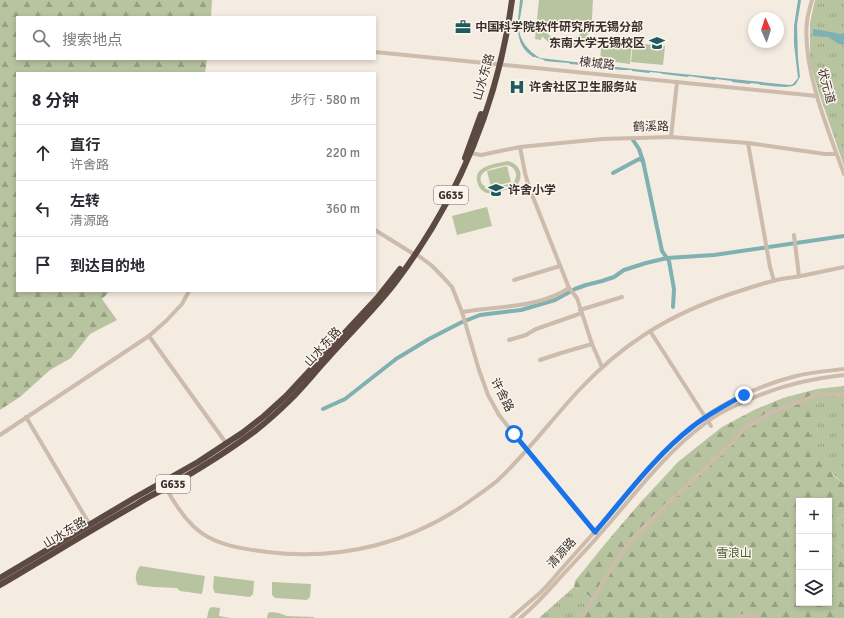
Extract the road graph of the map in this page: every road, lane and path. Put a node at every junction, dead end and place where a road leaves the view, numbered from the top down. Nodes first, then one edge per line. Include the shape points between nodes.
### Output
1 (508, 0) edge
2 (512, 0) edge
3 (812, 0) edge
4 (376, 52) edge
5 (498, 65) junction
6 (677, 82) junction
7 (817, 96) junction
8 (671, 137) junction
9 (748, 143) junction
10 (520, 147) junction
11 (469, 152) junction
12 (836, 154) junction
13 (844, 174) edge
14 (376, 231) edge
15 (794, 235) dead end
16 (414, 254) junction
17 (560, 266) junction
18 (844, 267) edge
19 (799, 276) junction
20 (514, 280) dead end
21 (774, 280) junction
22 (569, 288) junction
23 (188, 292) edge
24 (622, 297) dead end
25 (581, 312) junction
26 (463, 313) junction
27 (650, 331) junction
28 (149, 336) junction
29 (509, 340) dead end
30 (592, 344) junction
31 (540, 360) dead end
32 (602, 367) junction
33 (844, 369) edge
34 (844, 376) edge
35 (844, 394) edge
36 (26, 416) junction
37 (706, 419) junction
38 (711, 426) dead end
39 (0, 434) edge
40 (226, 443) junction
41 (527, 450) junction
42 (165, 485) junction
43 (90, 524) junction
44 (595, 532) junction
45 (600, 536) junction
46 (0, 578) edge
47 (0, 585) edge
48 (511, 618) edge
49 (520, 618) edge
50 (582, 618) edge
51 (736, 618) edge
52 (758, 618) edge

1 - 5 highway, 山水东路 / G635
2 - 5 highway, 山水东路 / G635 via 506,38
3 - 7 street, 状元道 via 808,21 808,55
4 - 5 street, 楝城路
5 - 6 street, 楝城路
5 - 11 highway, 山水东路 / G635
6 - 7 street, 楝城路
6 - 8 street
7 - 12 street, 状元道
8 - 9 street, 鹤溪路
8 - 10 street, 鹤溪路 via 602,139
9 - 12 street, 鹤溪路
9 - 21 street
10 - 11 street, 鹤溪路 via 481,155
10 - 17 street via 528,187
11 - 16 highway, 山水东路 / G635
12 - 13 street, 状元道
14 - 16 street, 许舍路
15 - 19 street
16 - 26 street, 许舍路 via 431,266 452,287
16 - 40 highway, 山水东路 / G635 via 286,396 242,434
16 - 42 highway, 山水东路 / G635 via 378,304 274,415 219,456
17 - 20 street
17 - 22 street
18 - 19 street
19 - 21 street
21 - 27 street via 695,307
22 - 25 street via 576,297
22 - 26 street via 538,301
23 - 28 street via 182,304
24 - 25 street
25 - 29 street
25 - 30 street
26 - 41 street, 许舍路 via 488,396 499,415
27 - 32 street
27 - 37 street
28 - 36 street
28 - 40 street
30 - 31 street
30 - 32 street
32 - 41 street
33 - 37 street, 清源路 via 778,381 744,395
34 - 37 street, 清源路 via 782,386
35 - 50 street via 817,395 770,413 744,429 632,539
36 - 39 street
36 - 43 street
37 - 38 street
37 - 44 street, 清源路 via 691,428 655,462
37 - 45 street, 清源路 via 657,467
40 - 42 highway, 山水东路 / G635
41 - 42 street via 496,482 457,510 415,533 381,545 316,554 282,554 252,550 228,545 208,537 191,525
41 - 44 street, 许舍路
42 - 43 highway, 山水东路 / G635
42 - 47 highway, 山水东路 / G635
43 - 46 highway, 山水东路 / G635
44 - 45 street, 许舍路
44 - 48 street, 清源路 via 542,591
45 - 49 street, 清源路
51 - 52 street via 746,615 755,615

